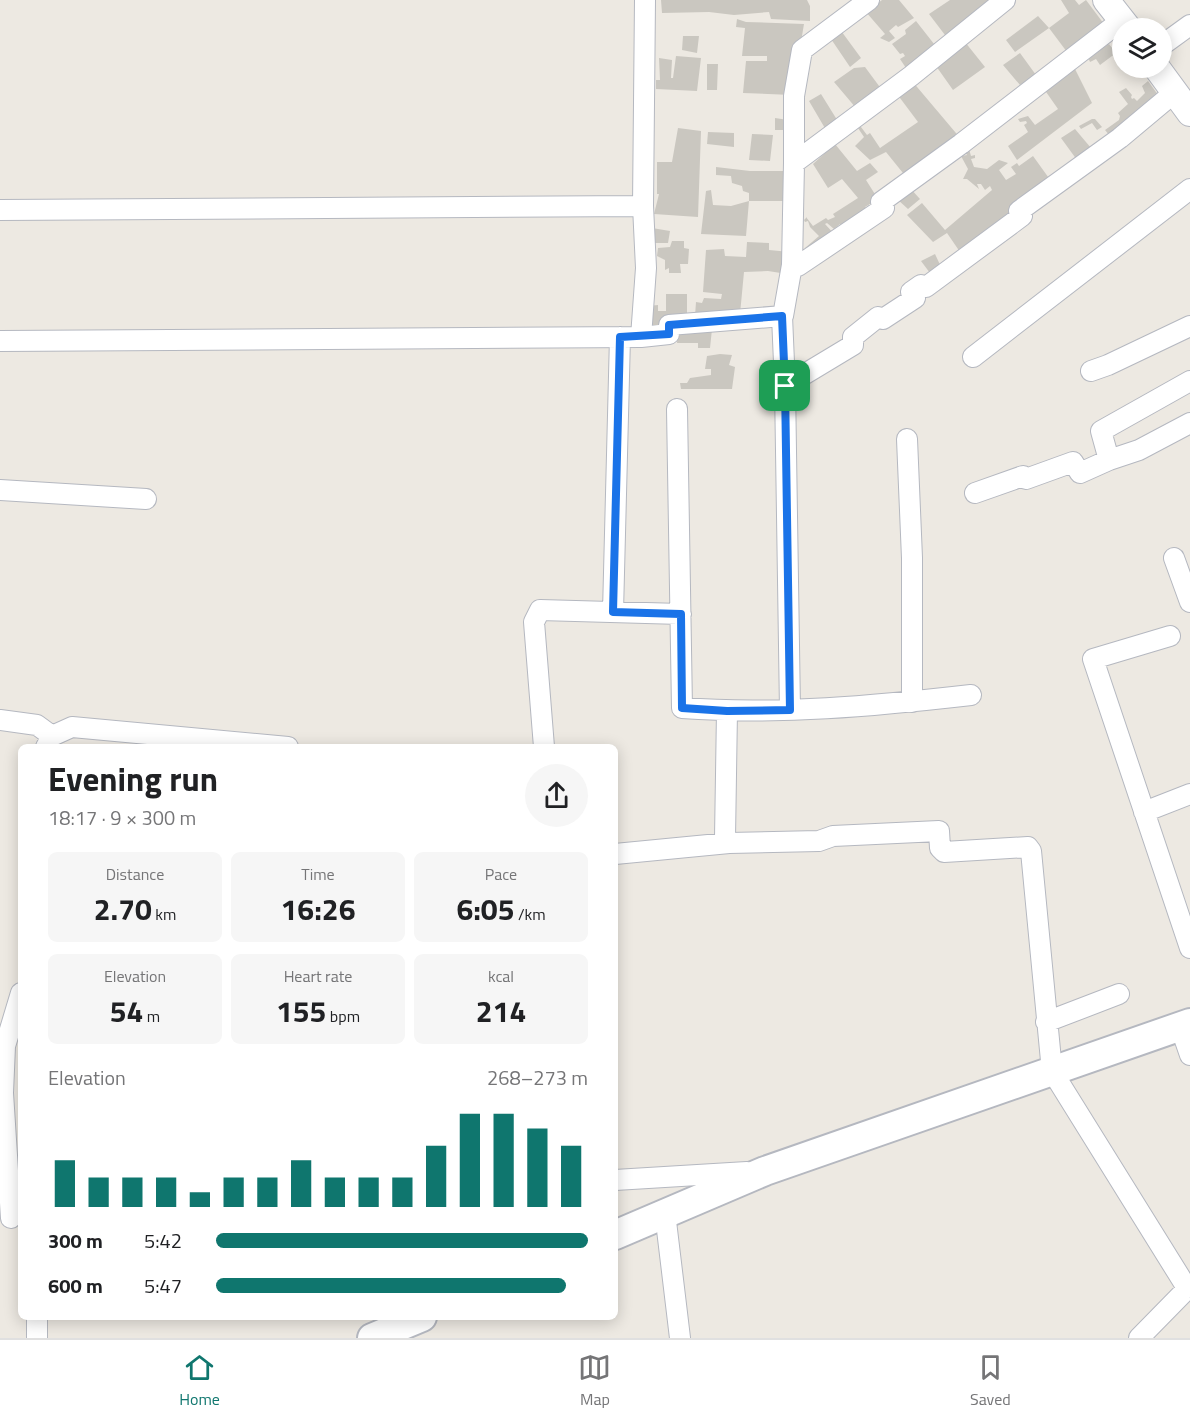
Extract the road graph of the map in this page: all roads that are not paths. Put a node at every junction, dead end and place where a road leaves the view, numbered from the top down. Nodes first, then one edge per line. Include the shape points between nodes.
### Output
1 (645, 0) edge
2 (869, 0) edge
3 (1005, 0) edge
4 (1119, 16) edge
5 (1190, 25) edge
6 (1172, 38) edge
7 (1164, 78) edge
8 (1175, 92) junction
9 (1190, 113) edge
10 (794, 163) junction
11 (1190, 189) edge
12 (643, 206) junction
13 (0, 210) edge
14 (792, 265) junction
15 (782, 316) junction
16 (1190, 326) edge
17 (620, 337) junction
18 (641, 337) junction
19 (0, 340) edge
20 (973, 357) dead end
21 (1091, 371) dead end
22 (1190, 381) edge
23 (785, 386) junction
24 (677, 409) dead end
25 (1190, 423) edge
26 (907, 439) dead end
27 (1106, 450) junction
28 (0, 490) edge
29 (975, 493) dead end
30 (146, 499) dead end
31 (1173, 558) dead end
32 (1190, 603) edge
33 (613, 612) junction
34 (681, 614) junction
35 (1170, 636) dead end
36 (971, 695) dead end
37 (912, 702) junction
38 (790, 710) junction
39 (727, 711) junction
40 (0, 720) edge
41 (49, 742) edge
42 (256, 744) edge
43 (544, 744) edge
44 (1190, 794) edge
45 (1144, 812) junction
46 (729, 843) junction
47 (618, 854) edge
48 (1190, 948) edge
49 (1119, 994) dead end
50 (18, 1004) edge
51 (1046, 1022) junction
52 (1185, 1025) edge
53 (1190, 1055) edge
54 (1052, 1071) junction
55 (765, 1171) junction
56 (618, 1180) edge
57 (665, 1214) junction
58 (11, 1218) edge
59 (618, 1234) edge
60 (1188, 1287) edge
61 (37, 1320) edge
62 (415, 1320) edge
63 (37, 1338) edge
64 (372, 1338) edge
65 (680, 1338) edge
66 (1139, 1338) edge

1 - 12 street
2 - 10 street via 802,50 794,96
3 - 10 street
4 - 14 street via 961,144 881,202 884,208 798,266
5 - 6 street
7 - 8 street
8 - 9 street
8 - 23 street via 1019,212 1022,216 926,287 921,285 911,292 915,298 883,319 878,317 853,337 853,345
10 - 14 street
11 - 20 street
12 - 13 street
12 - 18 street via 646,268
14 - 15 street
15 - 18 street via 669,325 669,334
15 - 23 street
16 - 21 street
17 - 18 street
17 - 19 street
17 - 33 street
22 - 27 street via 1101,431
23 - 38 street
24 - 34 street
25 - 27 street via 1139,450
26 - 37 street
27 - 29 street via 1080,473 1072,462
28 - 30 street
31 - 32 street
33 - 34 street
33 - 43 street via 540,610 534,622
34 - 39 street via 682,708
35 - 45 street via 1093,659
36 - 37 street
37 - 38 street
38 - 39 street
39 - 46 street via 725,838
40 - 41 street via 37,725
41 - 42 street via 72,727
44 - 45 street
45 - 48 street
46 - 47 street
46 - 51 street via 819,841 832,836 939,831 944,852 1029,847
49 - 51 street
50 - 58 street via 6,1046 3,1093
51 - 54 street
52 - 53 street
52 - 54 main road
54 - 55 main road
54 - 60 street
55 - 56 street
55 - 57 main road
57 - 59 main road
57 - 65 street
60 - 66 street
61 - 63 street
62 - 64 main road

